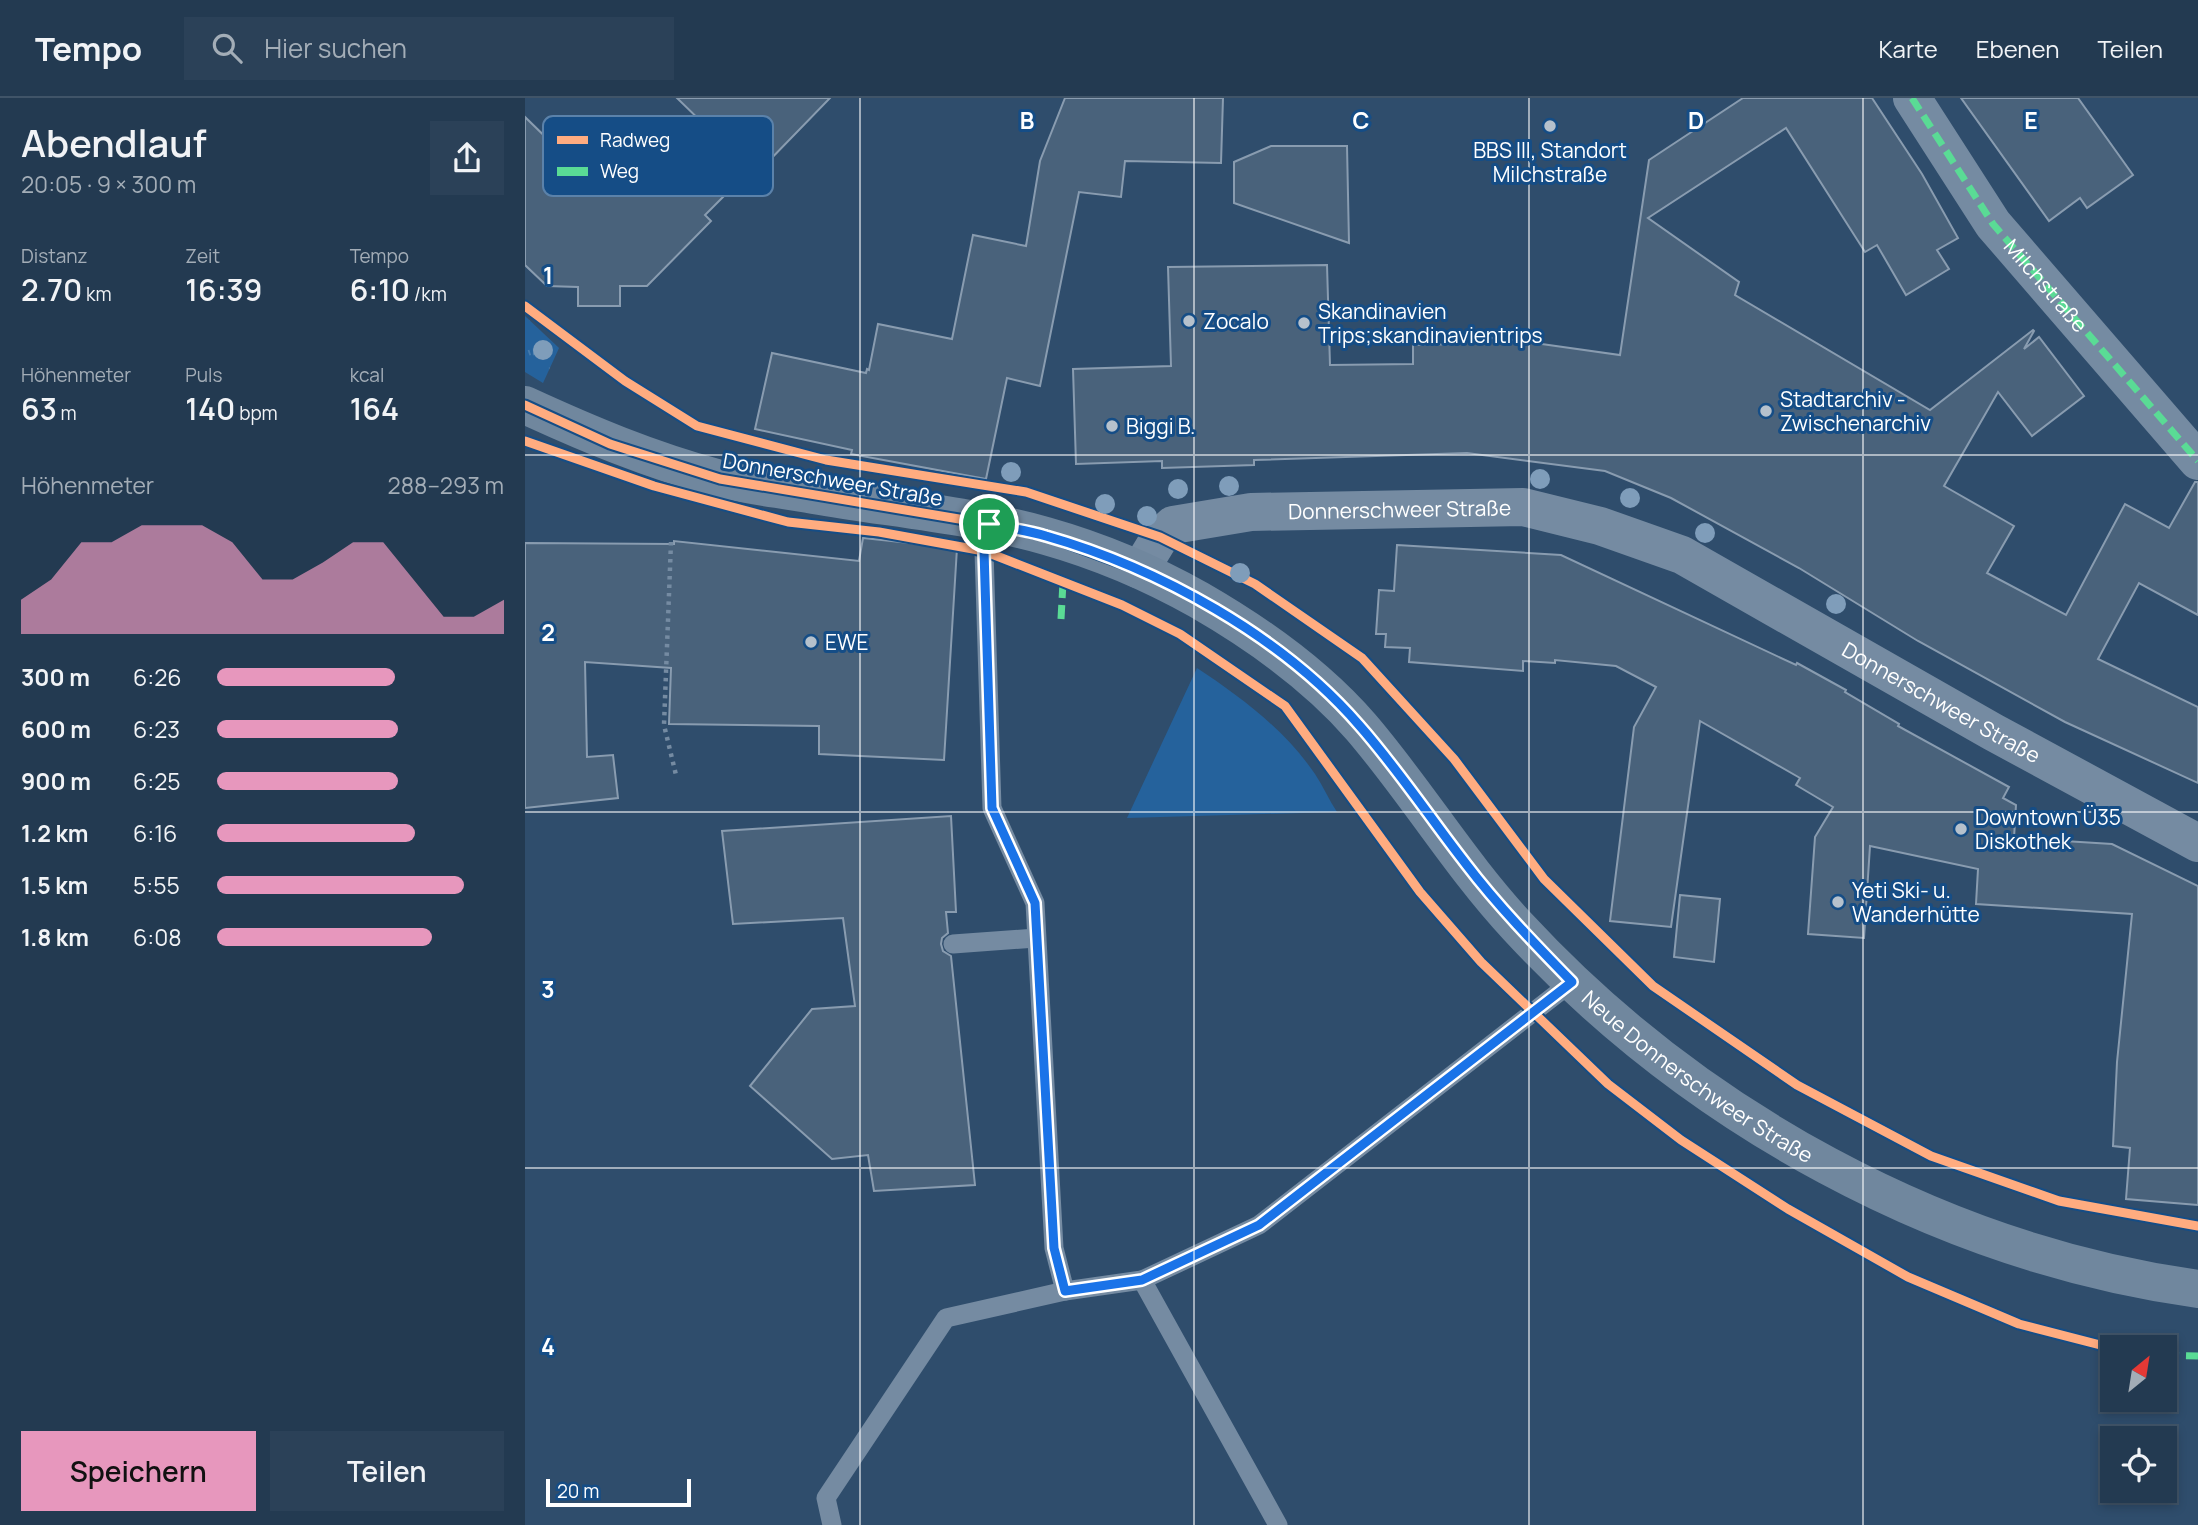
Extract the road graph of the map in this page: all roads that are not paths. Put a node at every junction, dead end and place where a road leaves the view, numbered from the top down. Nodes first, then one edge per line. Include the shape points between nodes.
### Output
1 (1912, 98) edge
2 (525, 405) edge
3 (2198, 461) edge
4 (989, 524) junction
5 (1140, 570) junction
6 (2198, 844) edge
7 (1036, 938) junction
8 (953, 944) dead end
9 (1572, 982) junction
10 (1142, 1280) junction
11 (2198, 1289) edge
12 (1065, 1291) junction
13 (832, 1525) edge
14 (1278, 1525) edge

1 - 3 street, Milchstraße via 1993,224
2 - 4 main road, Donnerschweer Straße via 610,444 720,479
4 - 5 main road, Donnerschweer Straße via 1045,535
4 - 7 lane via 984,551 992,808 1035,903
5 - 6 street, Donnerschweer Straße via 1173,525 1251,512 1523,507 1587,523 1682,555
5 - 9 main road, Neue Donnerschweer Straße via 1251,632 1325,690 1359,724 1516,925
7 - 8 lane
7 - 12 lane via 1054,1248
9 - 10 lane via 1259,1225
9 - 11 main road, Neue Donnerschweer Straße via 1674,1068 1829,1166 1904,1202 2049,1257 2151,1283
10 - 12 lane
10 - 14 lane
12 - 13 lane via 946,1318 826,1498

